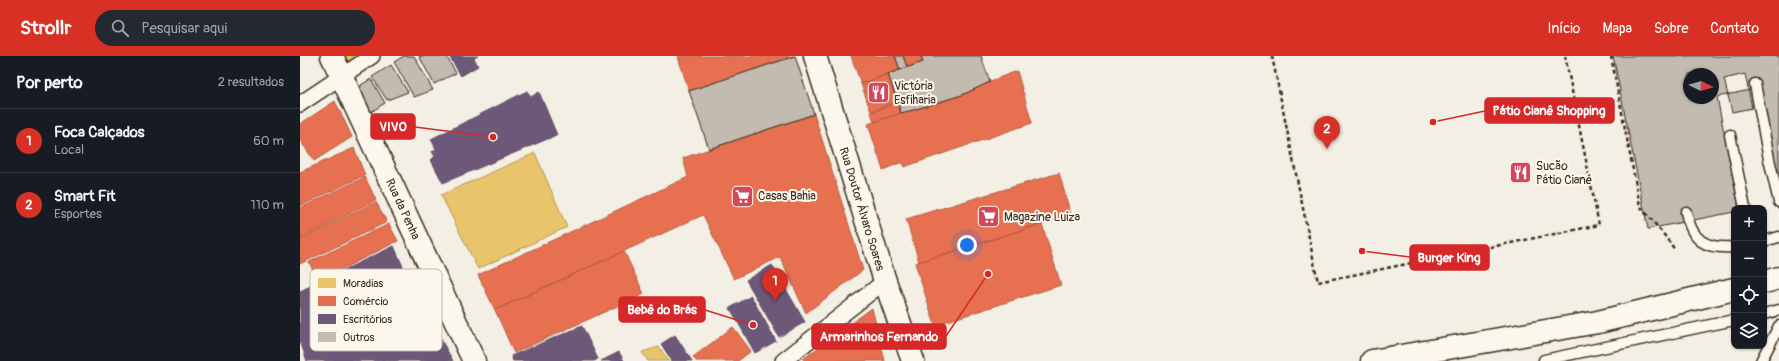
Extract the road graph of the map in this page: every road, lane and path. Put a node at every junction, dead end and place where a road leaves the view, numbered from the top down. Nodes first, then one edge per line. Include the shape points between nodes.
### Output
1 (332, 56) edge
2 (372, 56) edge
3 (815, 56) edge
4 (1272, 56) edge
5 (1565, 56) edge
6 (1611, 56) edge
7 (342, 76) junction
8 (1755, 84) dead end
9 (300, 104) edge
10 (1730, 135) dead end
11 (1779, 202) edge
12 (1744, 205) edge
13 (1686, 212) dead end
14 (1779, 237) edge
15 (1767, 240) edge
16 (1731, 247) edge
17 (1675, 250) dead end
18 (431, 269) edge
19 (1779, 278) edge
20 (884, 281) junction
21 (1767, 281) edge
22 (1731, 290) edge
23 (442, 292) edge
24 (1779, 310) edge
25 (1767, 313) edge
26 (1731, 321) edge
27 (1779, 326) edge
28 (1544, 360) dead end
29 (474, 361) edge
30 (783, 361) edge
31 (913, 361) edge
32 (1372, 361) edge
33 (1761, 361) edge

1 - 7 main road, Rua da Penha
2 - 7 street
3 - 20 main road, Rua Doutor Álvaro Soares
4 - 5 path via 1318,282 1599,225
6 - 17 path via 1640,206
7 - 9 street
7 - 18 main road, Rua da Penha
8 - 11 lane
10 - 12 lane
13 - 16 lane via 1696,237 1707,245
14 - 15 lane
19 - 21 main road
20 - 30 street
20 - 31 main road, Rua Doutor Álvaro Soares
22 - 32 main road via 1598,322
23 - 29 main road, Rua da Penha
24 - 25 lane
26 - 28 lane
27 - 33 lane

